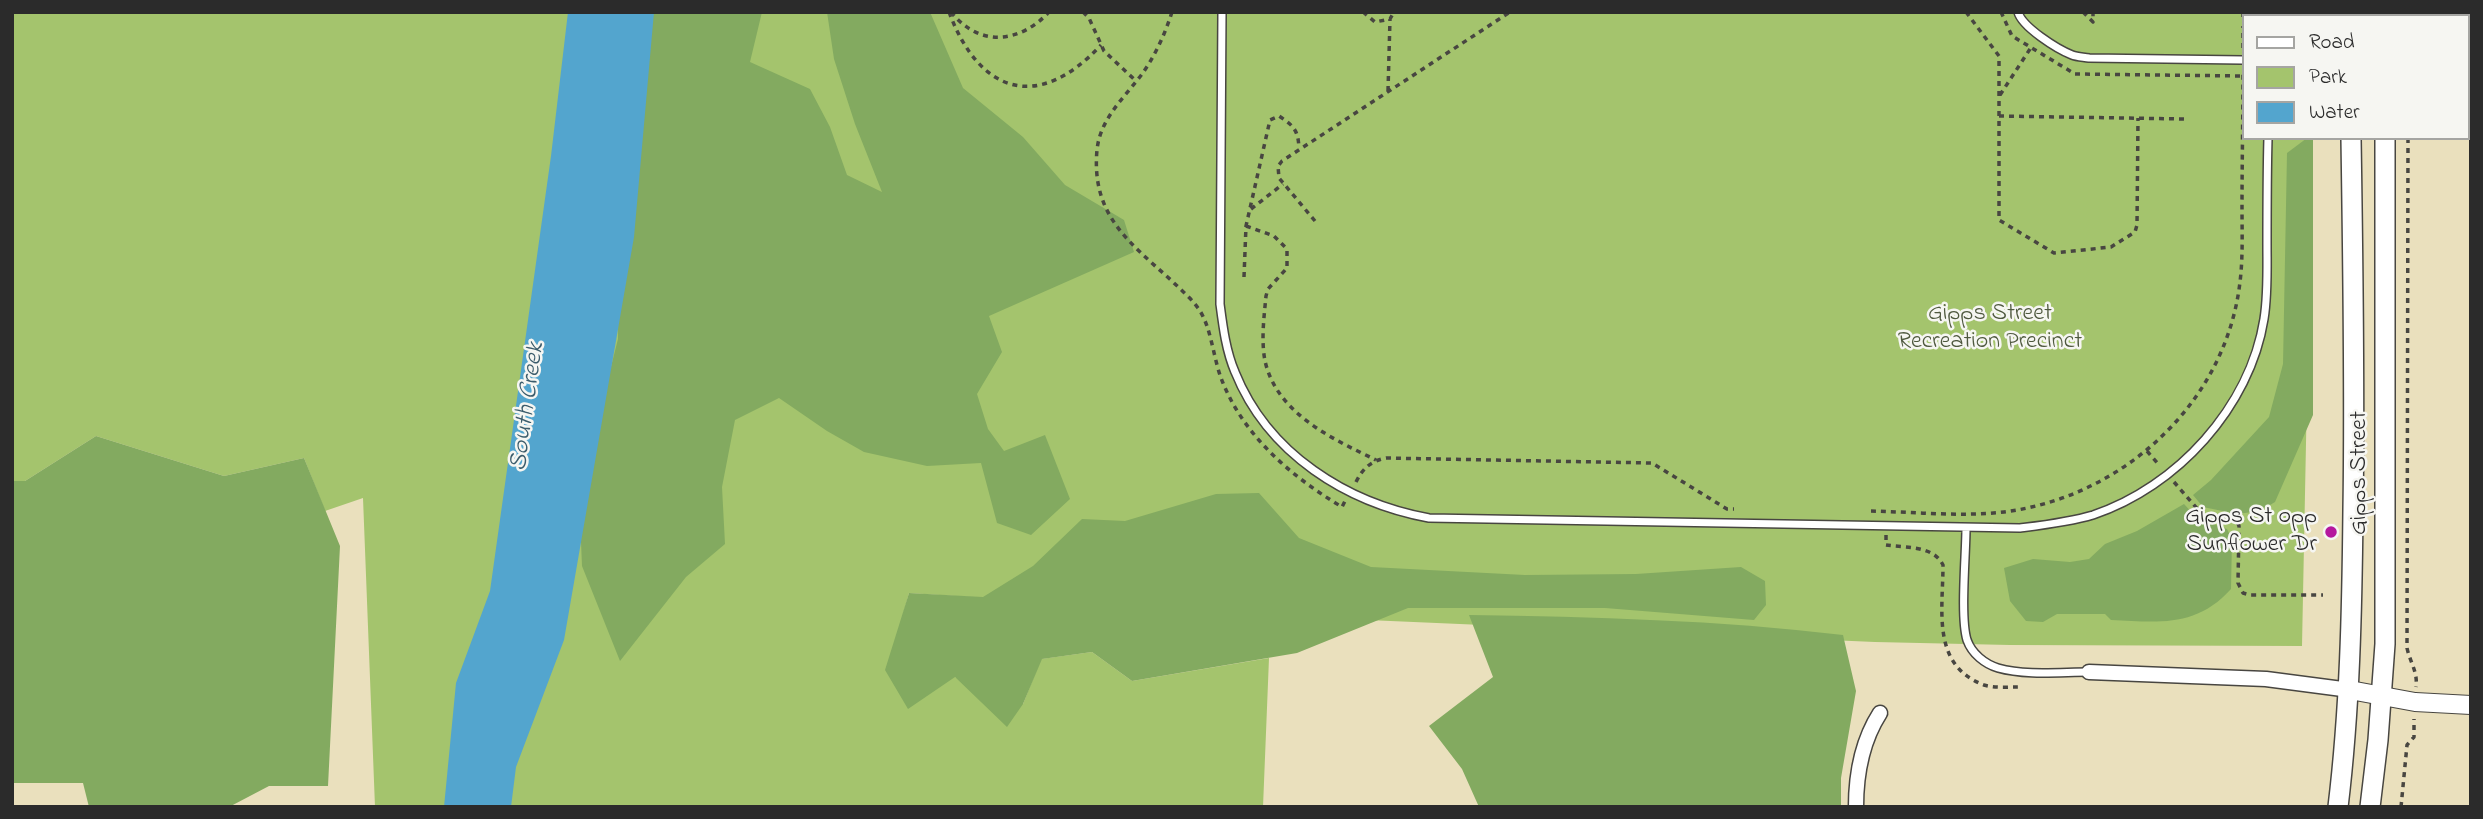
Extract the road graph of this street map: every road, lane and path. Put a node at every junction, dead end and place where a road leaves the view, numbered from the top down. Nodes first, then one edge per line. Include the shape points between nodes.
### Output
1 (950, 12) edge
2 (1049, 12) edge
3 (1083, 12) edge
4 (1172, 12) edge
5 (1222, 12) edge
6 (1363, 12) edge
7 (1394, 12) edge
8 (1510, 12) edge
9 (1966, 12) edge
10 (2018, 12) edge
11 (2083, 12) edge
12 (2093, 12) edge
13 (1390, 19) junction
14 (2039, 35) junction
15 (1101, 45) junction
16 (2242, 60) edge
17 (1136, 81) junction
18 (1388, 90) junction
19 (1999, 97) junction
20 (1999, 116) junction
21 (2138, 118) junction
22 (2185, 119) dead end
23 (2243, 140) edge
24 (2267, 140) edge
25 (2351, 140) edge
26 (2385, 140) edge
27 (2408, 140) edge
28 (1299, 148) junction
29 (1283, 184) junction
30 (1250, 210) junction
31 (1315, 221) dead end
32 (1246, 226) junction
33 (1244, 277) dead end
34 (2147, 451) junction
35 (1376, 460) junction
36 (2167, 475) junction
37 (1350, 493) junction
38 (1737, 510) dead end
39 (1859, 511) dead end
40 (1886, 512) junction
41 (1886, 526) junction
42 (1966, 528) junction
43 (2323, 594) dead end
44 (2090, 672) joint
45 (2417, 673) dead end
46 (2018, 687) dead end
47 (2350, 690) junction
48 (2382, 696) junction
49 (2471, 705) edge
50 (1880, 713) dead end
51 (2414, 729) dead end
52 (1856, 807) edge
53 (2338, 807) edge
54 (2370, 807) edge
55 (2401, 807) edge

1 - 2 path via 978,34 998,37 1028,31
1 - 15 path via 979,64 1008,85 1033,86 1057,79
3 - 15 path
4 - 17 path via 1152,59
5 - 37 lane via 1220,304 1228,351 1246,395 1279,440 1326,481
6 - 13 path via 1374,22
7 - 13 path
8 - 18 path
9 - 19 path via 1999,56
10 - 14 lane
11 - 12 path via 2093,22
13 - 18 path
14 - 16 lane via 2072,55 2089,58
14 - 19 path
15 - 17 path
17 - 37 path via 1107,120 1097,147 1099,189 1109,217 1198,308 1223,383 1262,444 1294,475 1342,507
18 - 28 path
19 - 20 path
20 - 21 path
20 - 21 path via 1999,220 2054,253 2111,247 2134,232
21 - 22 path
23 - 34 path via 2241,282 2232,322 2202,388
24 - 36 lane via 2267,286 2256,350 2231,405 2194,452
25 - 47 main road, Gipps Street via 2354,462
26 - 48 main road, Gipps Street
27 - 45 path, Gipps Street via 2407,648
28 - 29 path via 1279,166
28 - 30 path via 1293,125 1279,116 1270,120
29 - 30 path
29 - 31 path
30 - 32 path
32 - 33 path
32 - 35 path via 1274,236 1287,249 1287,268 1265,296 1265,360 1276,385 1313,426
34 - 36 path
34 - 40 path via 2076,493 2027,507 1991,512
35 - 37 path via 1361,472
35 - 38 path via 1652,463 1727,509
36 - 42 lane via 2094,514 2020,528
36 - 43 path via 2202,513 2231,519 2239,526 2238,583 2243,593
37 - 41 lane via 1404,514 1455,520
39 - 40 path
40 - 41 path
41 - 42 lane
41 - 46 path via 1886,545 1932,551 1943,565 1944,644 1955,665 1986,685
42 - 44 lane via 1965,625 1978,658 1998,668
44 - 47 street via 2266,678
47 - 48 street
47 - 53 main road, Gipps Street
48 - 49 street
48 - 54 main road, Gipps Street
50 - 52 street via 1861,759
51 - 55 path via 2407,745

